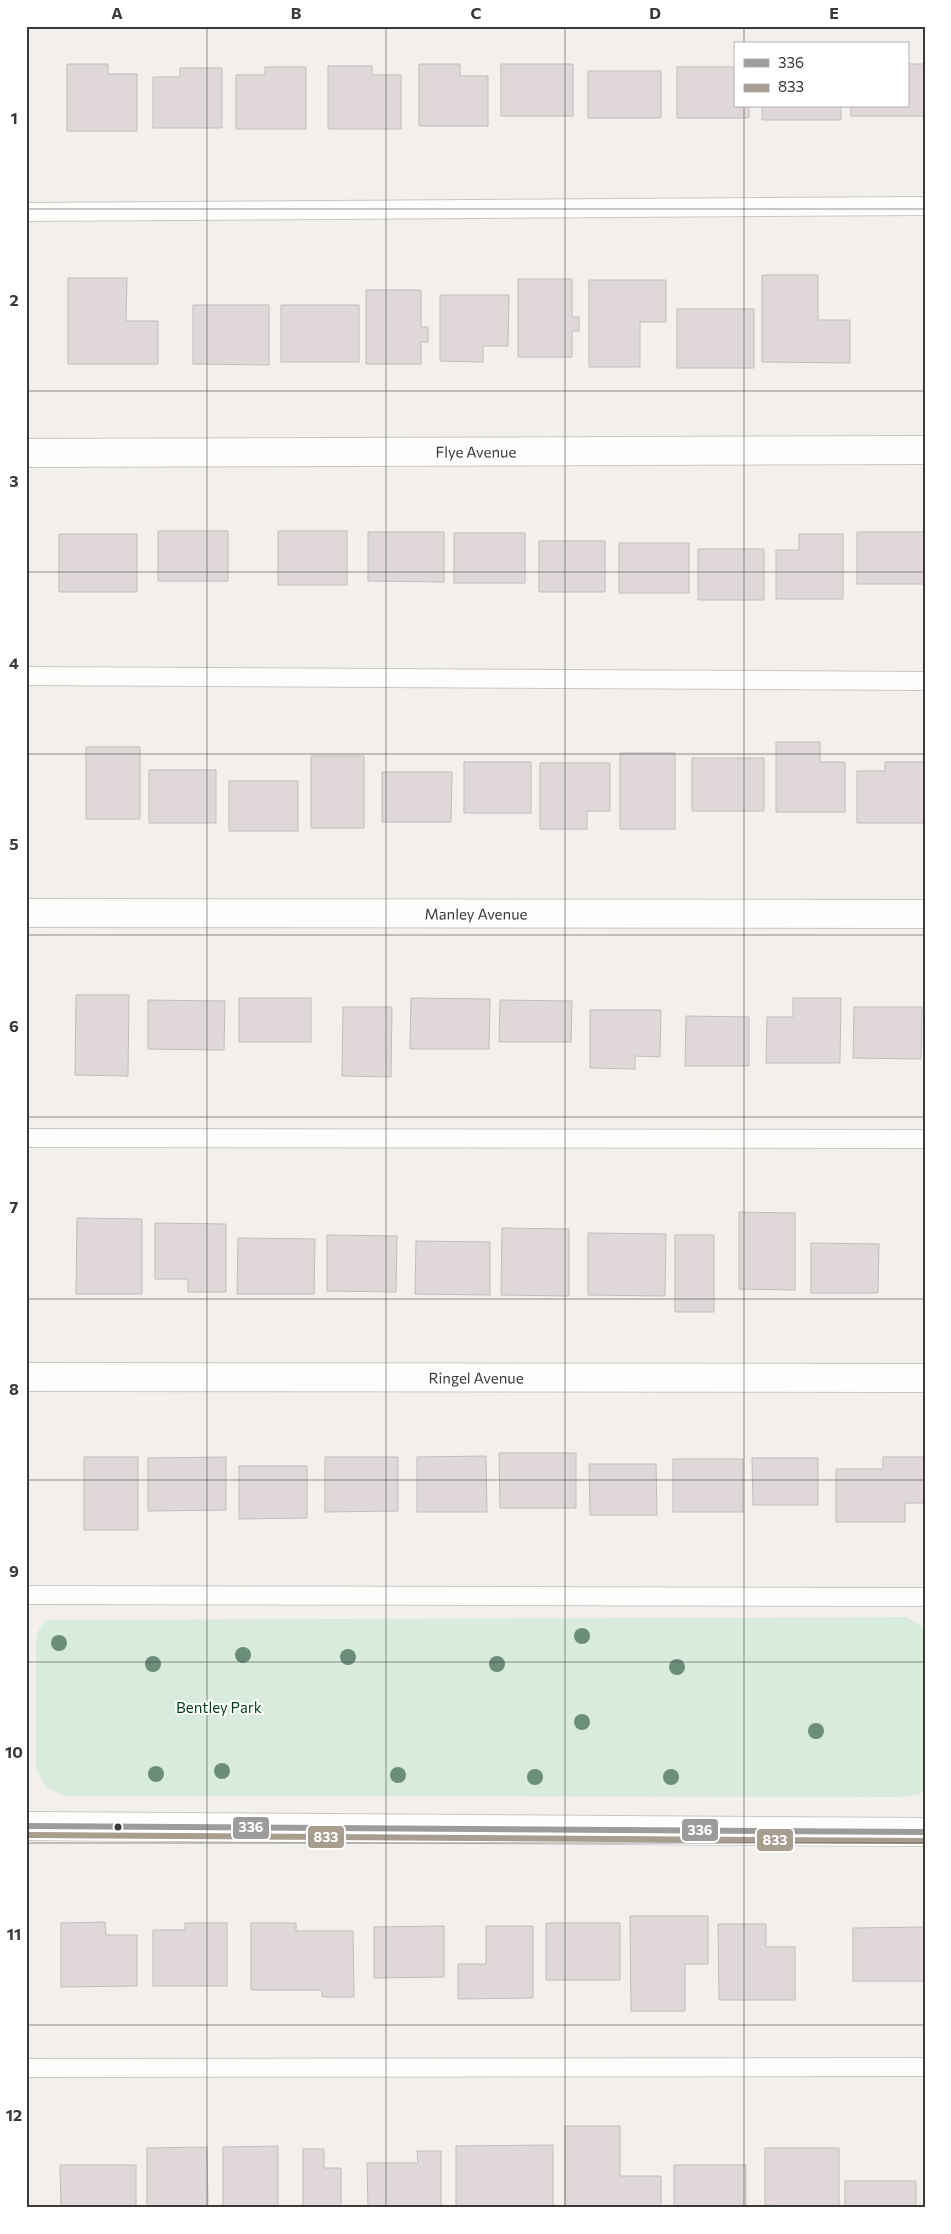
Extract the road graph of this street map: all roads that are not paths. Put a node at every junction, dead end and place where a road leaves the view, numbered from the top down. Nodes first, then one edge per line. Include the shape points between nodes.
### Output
1 (925, 206) edge
2 (26, 212) edge
3 (925, 450) edge
4 (26, 453) edge
5 (26, 676) edge
6 (925, 681) edge
7 (26, 913) edge
8 (925, 914) edge
9 (26, 1138) edge
10 (925, 1139) edge
11 (26, 1377) edge
12 (925, 1378) edge
13 (26, 1595) edge
14 (925, 1597) edge
15 (26, 1826) edge
16 (925, 1832) edge
17 (925, 2067) edge
18 (26, 2068) edge

1 - 2 lane
3 - 4 street, Flye Avenue
5 - 6 lane
7 - 8 street, Manley Avenue
9 - 10 lane
11 - 12 street, Ringel Avenue
13 - 14 lane
15 - 16 street
17 - 18 lane

